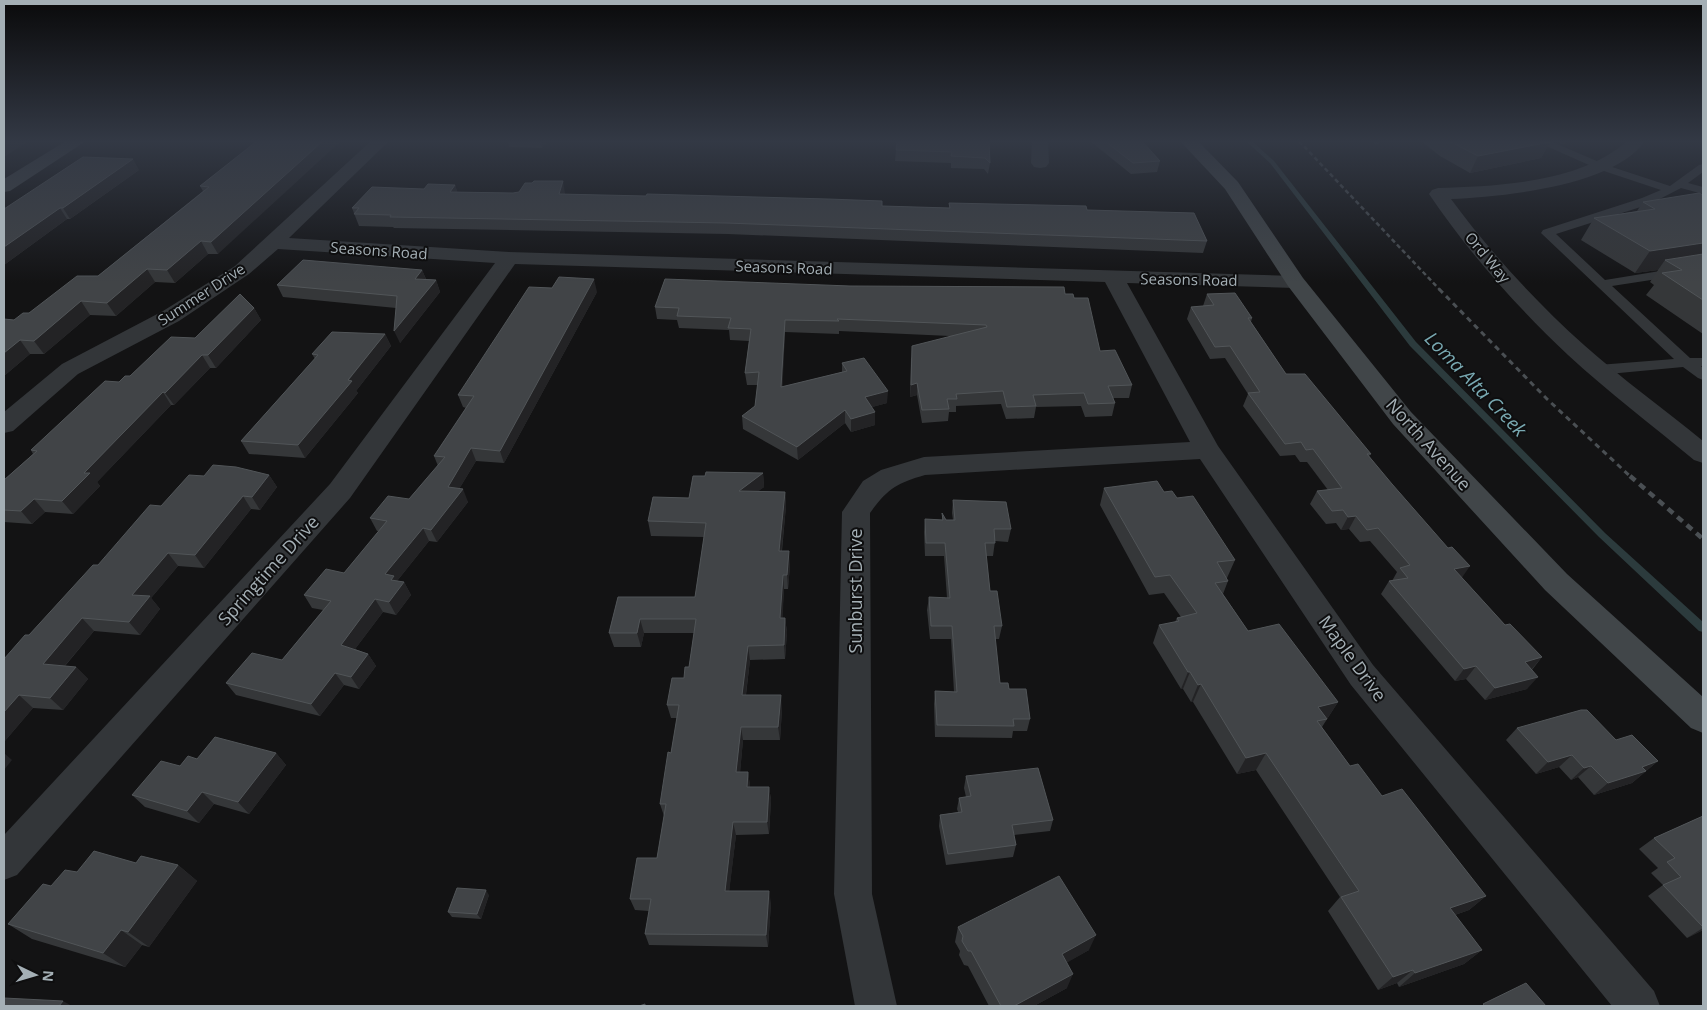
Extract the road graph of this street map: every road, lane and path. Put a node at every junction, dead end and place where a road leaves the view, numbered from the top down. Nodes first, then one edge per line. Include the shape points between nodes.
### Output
1 (331, 188) edge
2 (1233, 188) edge
3 (1503, 188) edge
4 (1674, 188) edge
5 (1684, 188) edge
6 (1703, 191) edge
7 (273, 243) junction
8 (508, 258) junction
9 (1703, 268) edge
10 (1113, 277) junction
11 (1295, 282) junction
12 (1602, 284) junction
13 (1686, 362) junction
14 (1703, 362) edge
15 (1598, 370) junction
16 (1703, 375) edge
17 (4, 425) edge
18 (1206, 450) junction
19 (1703, 454) edge
20 (1703, 718) edge
21 (4, 862) edge
22 (876, 1006) edge
23 (1639, 1006) edge

1 - 7 street, Summer Drive
2 - 11 main road, North Avenue
3 - 15 street, Ord Way via 1438,194 1522,297
4 - 12 lane via 1646,201 1547,233
5 - 6 lane
7 - 8 street, Seasons Road
7 - 17 street, Summer Drive via 242,270 170,316 70,369
8 - 10 street, Seasons Road
8 - 21 street, Springtime Drive via 340,491
9 - 12 lane
10 - 11 street, Seasons Road
10 - 18 street, Maple Drive
11 - 20 main road, North Avenue via 1402,418 1556,582
12 - 13 lane
13 - 14 lane
13 - 15 lane
13 - 16 lane
15 - 19 street, Ord Way
18 - 22 street, Sunburst Drive via 924,466 890,476 873,488 856,512 854,894
18 - 23 street, Maple Drive via 1362,675

